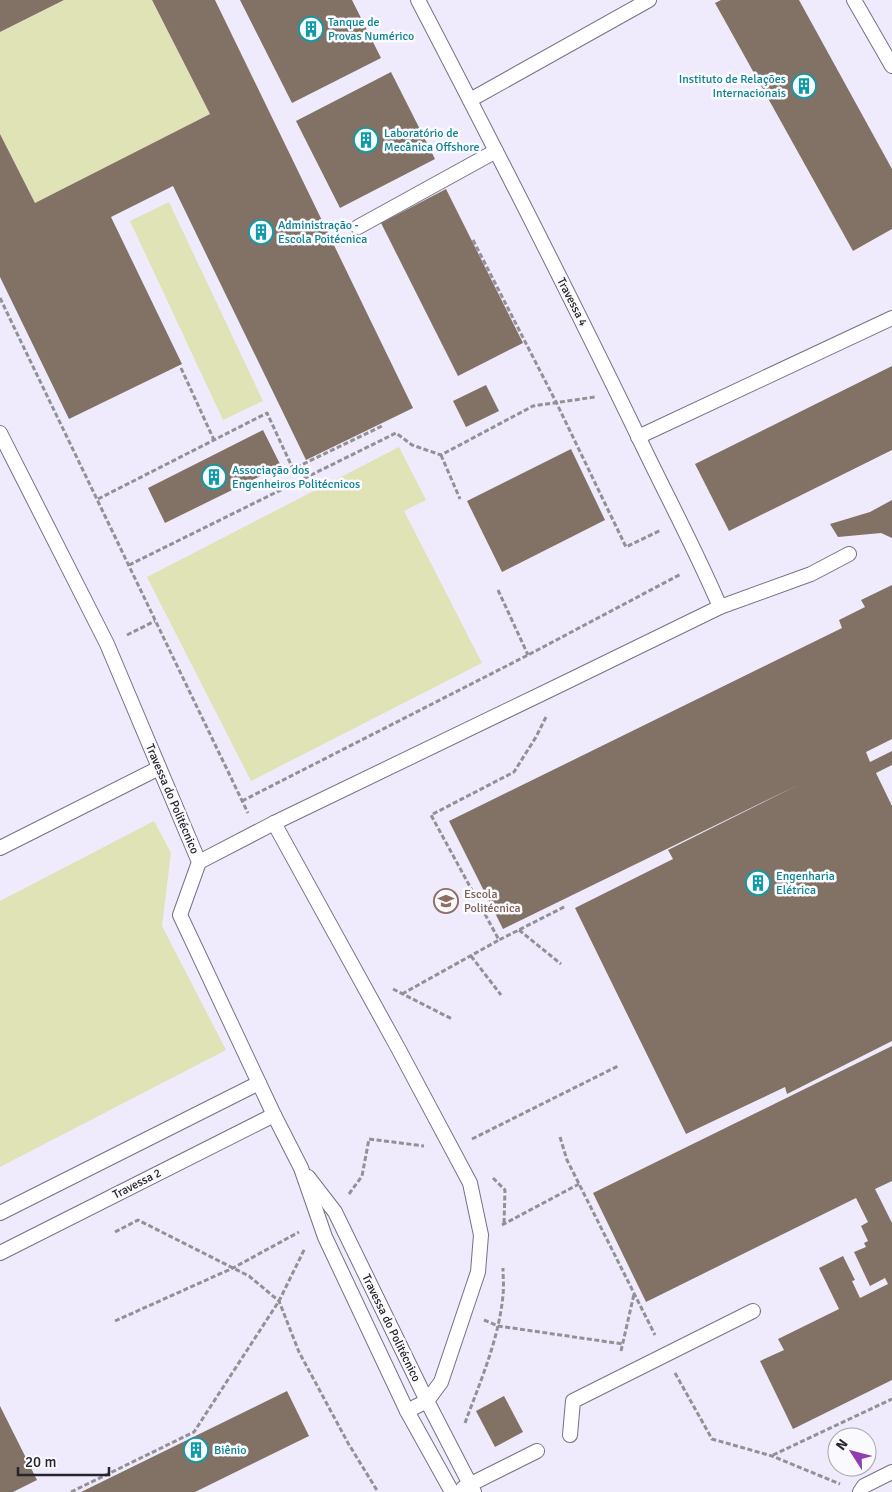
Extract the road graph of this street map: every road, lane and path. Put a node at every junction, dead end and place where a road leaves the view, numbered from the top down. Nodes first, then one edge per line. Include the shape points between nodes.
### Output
1 (418, 0) edge
2 (649, 0) edge
3 (854, 0) edge
4 (892, 66) edge
5 (470, 100) junction
6 (496, 151) junction
7 (358, 227) dead end
8 (473, 240) dead end
9 (0, 298) edge
10 (892, 318) edge
11 (181, 368) dead end
12 (618, 394) junction
13 (556, 402) junction
14 (382, 426) dead end
15 (0, 433) edge
16 (638, 437) junction
17 (214, 440) junction
18 (441, 455) junction
19 (98, 499) junction
20 (460, 499) dead end
21 (679, 521) junction
22 (849, 554) dead end
23 (702, 564) junction
24 (129, 565) junction
25 (498, 590) dead end
26 (720, 606) junction
27 (155, 621) junction
28 (107, 644) junction
29 (528, 655) junction
30 (536, 738) dead end
31 (159, 768) junction
32 (242, 801) junction
33 (274, 823) junction
34 (257, 832) junction
35 (0, 848) edge
36 (199, 862) junction
37 (566, 906) dead end
38 (519, 930) junction
39 (498, 940) junction
40 (471, 956) junction
41 (561, 964) dead end
42 (354, 970) junction
43 (402, 994) junction
44 (501, 995) dead end
45 (452, 1019) dead end
46 (259, 1083) junction
47 (274, 1115) junction
48 (560, 1137) dead end
49 (301, 1168) junction
50 (489, 1173) dead end
51 (579, 1184) junction
52 (0, 1213) edge
53 (319, 1221) junction
54 (504, 1224) junction
55 (115, 1232) dead end
56 (504, 1233) dead end
57 (0, 1253) edge
58 (503, 1261) dead end
59 (233, 1268) junction
60 (634, 1294) junction
61 (279, 1301) junction
62 (753, 1311) dead end
63 (464, 1313) junction
64 (115, 1321) dead end
65 (498, 1326) junction
66 (623, 1344) junction
67 (665, 1355) junction
68 (614, 1380) junction
69 (892, 1399) edge
70 (427, 1401) junction
71 (408, 1411) junction
72 (570, 1435) dead end
73 (537, 1451) dead end
74 (454, 1452) junction
75 (772, 1456) junction
76 (892, 1472) edge
77 (472, 1488) edge
78 (71, 1492) edge
79 (378, 1492) edge
80 (453, 1492) edge
81 (860, 1492) edge

1 - 5 lane, Travessa 4
2 - 5 lane
3 - 4 lane
5 - 6 lane, Travessa 4
6 - 7 lane
6 - 12 lane, Travessa 4
8 - 13 path
9 - 19 path
10 - 16 lane
11 - 17 path
12 - 13 path
12 - 16 lane, Travessa 4
13 - 18 path via 533,406
13 - 21 path via 626,547
14 - 17 path via 293,469 267,413
15 - 28 lane, Travessa do Politécnico
16 - 21 lane, Travessa 4
17 - 19 path
18 - 20 path
18 - 24 path via 412,445 396,432
19 - 24 path
21 - 23 lane, Travessa 4
22 - 26 lane via 811,574
23 - 26 lane, Travessa 4
23 - 29 path
24 - 27 path
25 - 29 path
26 - 33 lane
27 - 28 path
27 - 32 path
28 - 31 lane, Travessa do Politécnico
29 - 32 path
30 - 39 path via 514,772 431,815
31 - 35 lane
31 - 36 lane, Travessa do Politécnico
32 - 34 path
33 - 34 lane
33 - 42 lane
34 - 36 lane
36 - 46 lane, Travessa do Politécnico via 180,915
37 - 38 path
38 - 39 path
38 - 41 path
39 - 40 path
40 - 43 path
40 - 44 path
42 - 43 path
42 - 63 lane via 470,1183 482,1243 478,1272
43 - 45 path
46 - 47 lane, Travessa do Politécnico
46 - 52 lane
47 - 49 lane, Travessa do Politécnico
47 - 57 lane, Travessa 2
48 - 51 path
49 - 53 lane, Travessa do Politécnico
49 - 70 lane, Travessa do Politécnico via 335,1212
50 - 54 path via 505,1190
51 - 54 path
51 - 60 path
53 - 59 path
53 - 61 path
53 - 71 lane, Travessa do Politécnico
54 - 56 path
55 - 59 path via 138,1220
58 - 65 path via 504,1294
59 - 61 path via 249,1276
59 - 64 path
60 - 66 path
60 - 67 path
61 - 78 path via 194,1432
61 - 79 path via 299,1352
62 - 67 lane
63 - 65 path
63 - 70 lane via 441,1382
65 - 66 path
65 - 74 path
66 - 68 path
67 - 68 lane
67 - 75 path via 712,1439
68 - 72 lane via 573,1401
69 - 75 path
70 - 71 lane
70 - 74 lane, Travessa do Politécnico
71 - 80 lane, Travessa do Politécnico
73 - 77 lane
74 - 77 lane, Travessa do Politécnico
75 - 81 path
76 - 81 lane via 864,1486
77 - 80 lane

